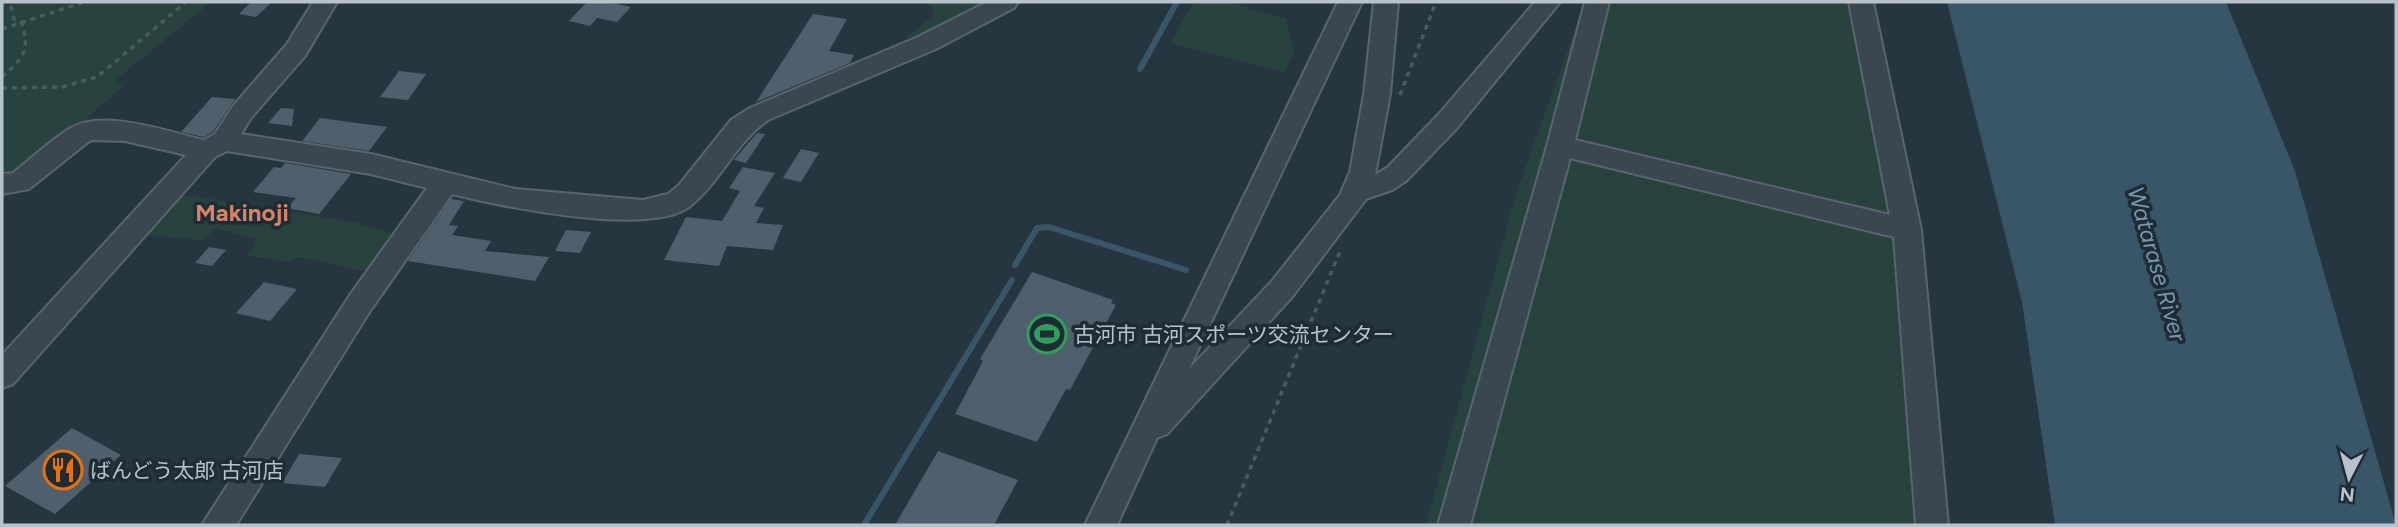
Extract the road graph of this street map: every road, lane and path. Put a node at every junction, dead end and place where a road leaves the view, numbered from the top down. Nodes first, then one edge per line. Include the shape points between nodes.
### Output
1 (10, 2) edge
2 (83, 2) edge
3 (186, 2) edge
4 (325, 2) edge
5 (1006, 2) edge
6 (1350, 2) edge
7 (1386, 2) edge
8 (1436, 2) edge
9 (1548, 2) edge
10 (1597, 2) edge
11 (1861, 2) edge
12 (22, 23) junction
13 (2, 29) edge
14 (2, 77) edge
15 (2, 88) edge
16 (1399, 99) dead end
17 (215, 145) junction
18 (1560, 146) junction
19 (445, 183) junction
20 (2, 184) edge
21 (1360, 184) junction
22 (1907, 230) junction
23 (1342, 248) dead end
24 (2, 375) edge
25 (1141, 439) junction
26 (218, 525) edge
27 (1101, 525) edge
28 (1227, 525) edge
29 (1454, 525) edge
30 (1932, 525) edge

1 - 12 path via 14,19
2 - 12 path
3 - 15 path via 85,83
4 - 17 street via 296,50
5 - 19 street via 927,43 759,114 740,127 688,192 660,208 515,200
6 - 25 street
7 - 21 street via 1377,94
8 - 16 path
9 - 21 street via 1397,174 1366,188
10 - 18 street
11 - 22 street
12 - 13 path
12 - 14 path via 27,53
17 - 19 street via 371,164
17 - 20 street via 91,130 20,182
17 - 24 street
18 - 22 street
18 - 29 street
19 - 26 street via 360,303
21 - 25 street via 1282,289
22 - 30 street
23 - 28 path
25 - 27 street

